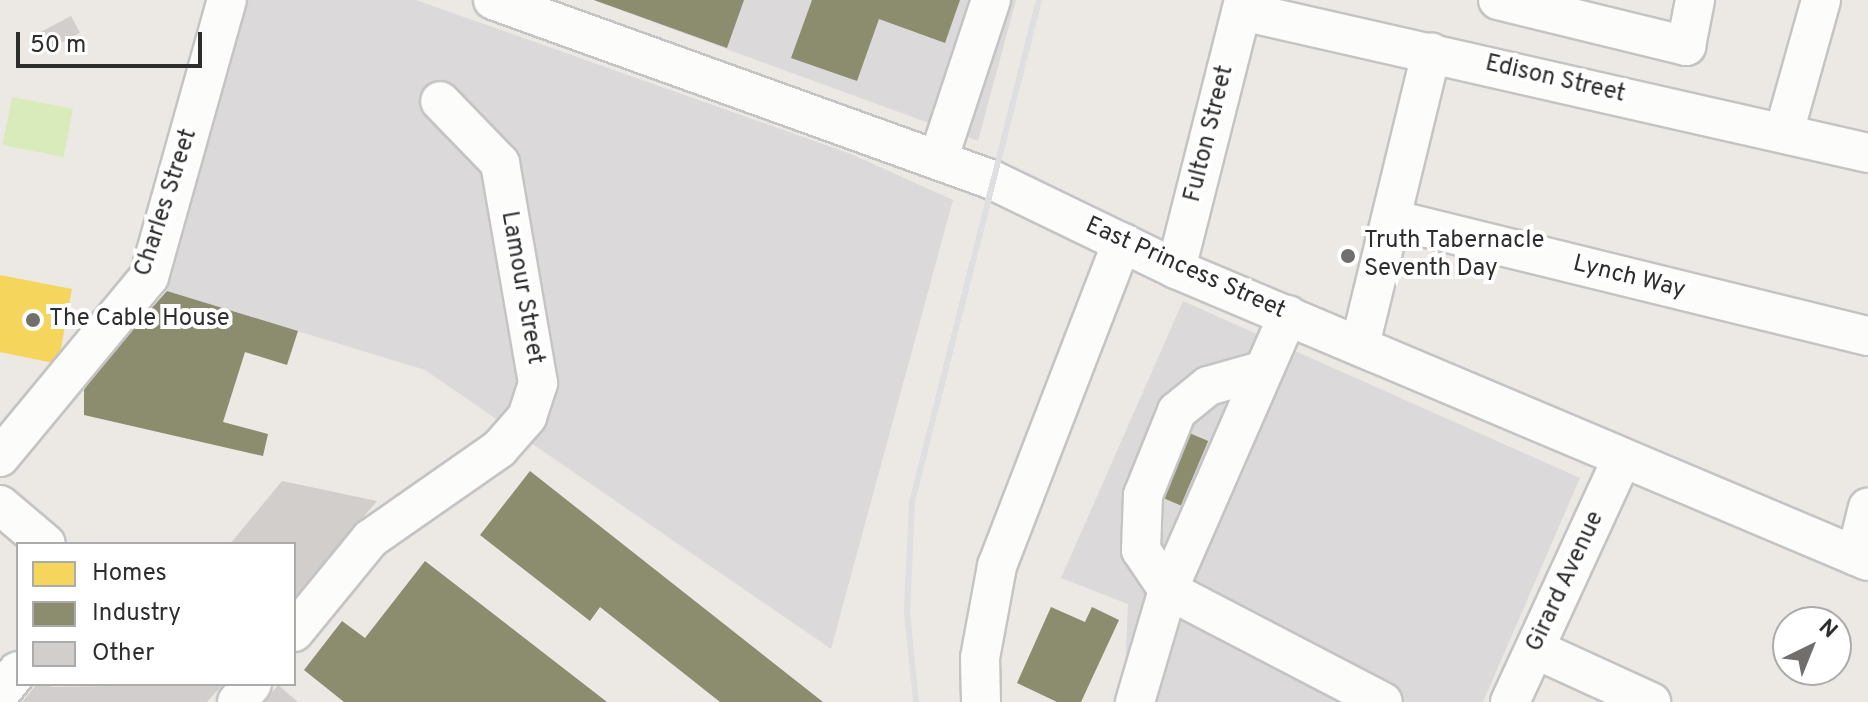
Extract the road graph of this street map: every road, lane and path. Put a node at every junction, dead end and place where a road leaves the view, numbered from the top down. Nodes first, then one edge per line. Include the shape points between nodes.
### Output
1 (227, 0) edge
2 (493, 0) edge
3 (991, 0) edge
4 (1498, 0) edge
5 (1695, 0) edge
6 (1821, 0) edge
7 (1243, 5) edge
8 (1431, 53) junction
9 (440, 101) dead end
10 (1784, 132) junction
11 (1868, 153) edge
12 (938, 160) junction
13 (1391, 219) junction
14 (1122, 242) junction
15 (1176, 269) junction
16 (1288, 315) junction
17 (1868, 336) edge
18 (1360, 345) junction
19 (1261, 371) junction
20 (0, 457) edge
21 (1621, 461) junction
22 (0, 505) edge
23 (1868, 507) edge
24 (44, 542) edge
25 (1862, 559) edge
26 (1168, 590) junction
27 (296, 630) edge
28 (1535, 649) junction
29 (16, 673) edge
30 (250, 686) edge
31 (0, 693) edge
32 (237, 702) edge
33 (981, 702) edge
34 (1135, 702) edge
35 (1383, 702) edge
36 (1510, 702) edge
37 (1651, 702) edge

1 - 20 street, Charles Street via 149,277
2 - 12 street, East Princess Street
3 - 12 street
4 - 5 street via 1686,46
6 - 10 street
7 - 8 street, Edison Street
7 - 15 street, Fulton Street
8 - 10 street, Edison Street
8 - 13 street
9 - 27 street, Lamour Street via 500,163 538,383 527,417 499,449 370,539
10 - 11 street, Edison Street
12 - 14 street, East Princess Street
13 - 17 street, Lynch Way
13 - 18 street
14 - 15 street, East Princess Street
14 - 33 street via 997,566 980,658
15 - 16 street, East Princess Street
16 - 18 street, East Princess Street
16 - 19 street
18 - 21 street, East Princess Street
19 - 26 street
19 - 26 street via 1208,386 1177,411 1143,495 1141,550
21 - 25 street, East Princess Street
21 - 28 street, Girard Avenue
22 - 24 street
23 - 25 street
26 - 34 street
26 - 35 street
28 - 36 street, Girard Avenue
28 - 37 street
29 - 31 street
30 - 32 street

